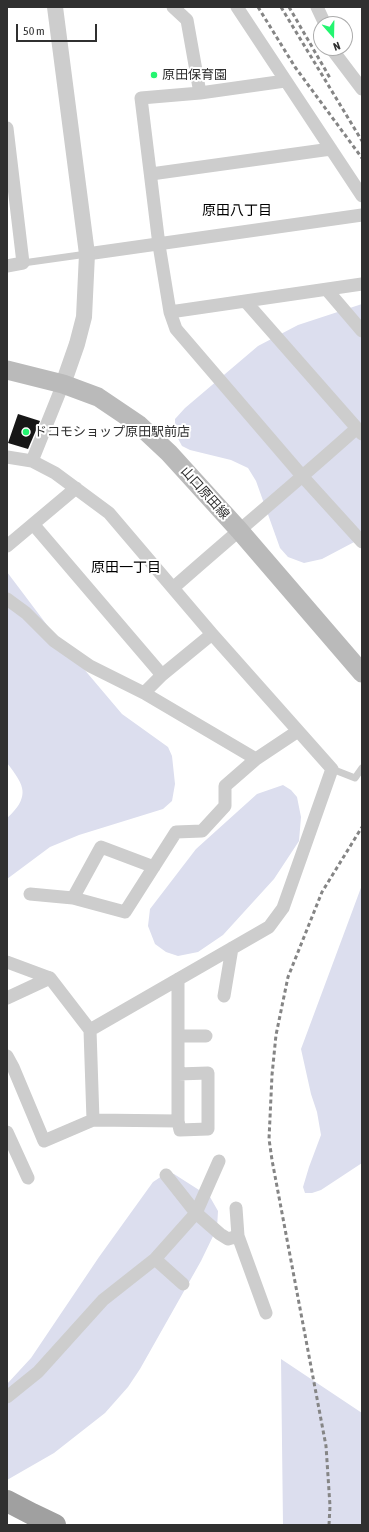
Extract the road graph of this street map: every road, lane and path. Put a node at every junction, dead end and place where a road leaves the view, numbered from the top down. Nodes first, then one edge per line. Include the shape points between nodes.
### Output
1 (55, 7) edge
2 (173, 7) edge
3 (237, 7) edge
4 (337, 56) edge
5 (285, 81) junction
6 (362, 88) edge
7 (200, 94) junction
8 (7, 128) edge
9 (331, 149) junction
10 (151, 174) junction
11 (362, 196) edge
12 (362, 215) edge
13 (159, 245) junction
14 (87, 254) junction
15 (23, 263) junction
16 (7, 266) edge
17 (362, 284) edge
18 (327, 290) junction
19 (246, 302) junction
20 (170, 312) junction
21 (362, 331) edge
22 (7, 370) edge
23 (63, 384) junction
24 (360, 431) edge
25 (7, 457) edge
26 (32, 461) junction
27 (302, 477) junction
28 (76, 488) junction
29 (33, 524) junction
30 (239, 530) junction
31 (362, 542) edge
32 (7, 546) edge
33 (174, 588) junction
34 (7, 599) edge
35 (212, 634) junction
36 (362, 673) edge
37 (162, 675) junction
38 (144, 693) junction
39 (298, 731) junction
40 (256, 759) junction
41 (362, 768) edge
42 (332, 769) junction
43 (154, 866) junction
44 (30, 894) dead end
45 (74, 898) junction
46 (232, 948) junction
47 (7, 962) edge
48 (50, 978) junction
49 (178, 979) junction
50 (224, 996) dead end
51 (7, 998) edge
52 (90, 1030) junction
53 (178, 1036) junction
54 (206, 1036) dead end
55 (7, 1056) edge
56 (178, 1074) junction
57 (93, 1120) junction
58 (178, 1121) junction
59 (7, 1132) edge
60 (219, 1161) dead end
61 (166, 1175) dead end
62 (28, 1178) dead end
63 (236, 1208) dead end
64 (196, 1213) junction
65 (238, 1236) junction
66 (155, 1259) junction
67 (183, 1284) dead end
68 (266, 1312) dead end
69 (7, 1397) edge
70 (7, 1500) edge
71 (7, 1513) edge
72 (29, 1525) edge
73 (55, 1525) edge

1 - 14 street
2 - 7 street via 187,20
3 - 5 street
4 - 6 street
5 - 7 street
5 - 9 street
7 - 10 street via 141,98
8 - 15 street
9 - 10 street
9 - 11 street
10 - 13 street
12 - 13 street
13 - 14 street
13 - 20 street
14 - 15 lane
14 - 23 street via 84,317
15 - 16 street
17 - 18 street
18 - 19 street
18 - 21 street
19 - 20 street
19 - 24 street
20 - 27 street via 176,329
22 - 23 main road, 山口原田線
23 - 26 street
23 - 30 main road, 山口原田線 via 98,397 138,424 169,453
24 - 27 street
25 - 26 street
26 - 28 street via 56,472
27 - 30 street
27 - 31 street
28 - 29 street
28 - 33 street via 109,513
29 - 32 street
29 - 37 street
30 - 33 street
30 - 36 main road, 山口原田線
33 - 35 street
34 - 38 street via 26,613 54,641 90,666
35 - 37 street
35 - 39 street
37 - 38 street
38 - 40 street
39 - 40 street
39 - 42 street
40 - 43 street via 225,786 225,806 202,830 176,832
41 - 42 lane via 355,778
42 - 46 street via 283,908 269,926
43 - 45 street via 125,912
43 - 45 street via 101,847
44 - 45 street
46 - 49 street
46 - 50 street
47 - 48 street
48 - 51 street
48 - 52 street
49 - 52 street
49 - 53 street
52 - 57 street
53 - 54 street
53 - 56 street
55 - 57 street via 44,1141
56 - 58 street
56 - 58 street via 208,1073 208,1129 180,1130
57 - 58 street
59 - 62 street
60 - 64 street
61 - 64 street
63 - 65 street
64 - 65 street via 228,1239
64 - 66 street
65 - 68 street
66 - 67 street
66 - 69 street via 103,1300 38,1372
70 - 73 highway
71 - 72 highway

